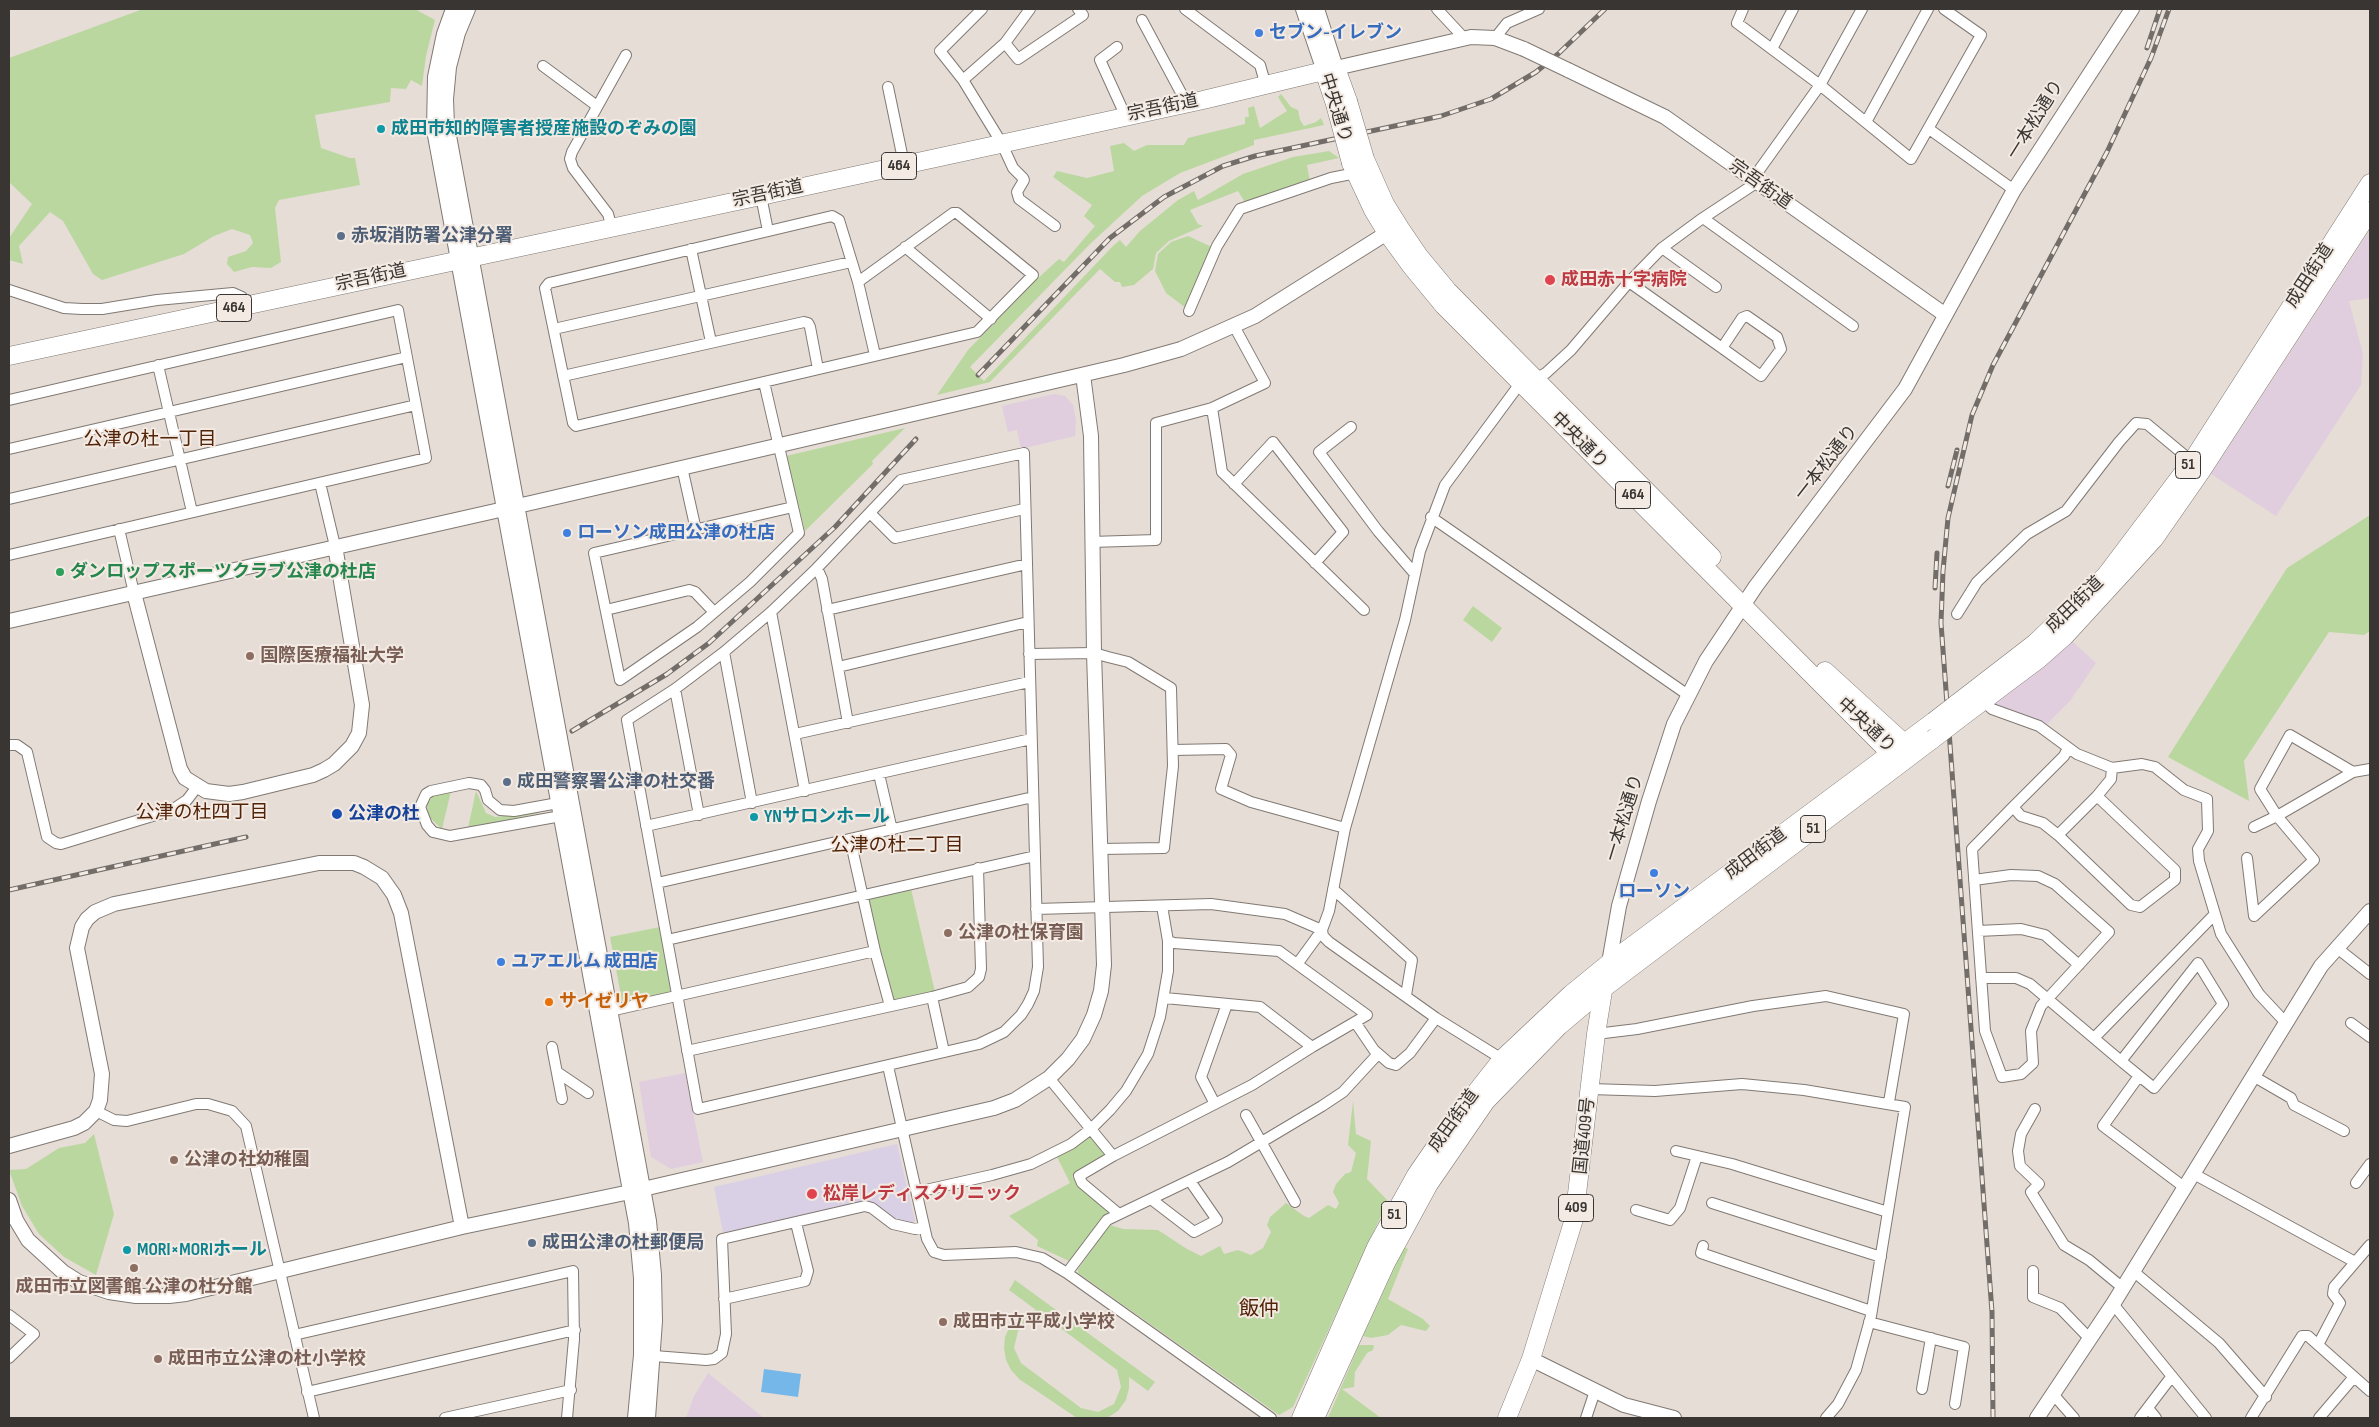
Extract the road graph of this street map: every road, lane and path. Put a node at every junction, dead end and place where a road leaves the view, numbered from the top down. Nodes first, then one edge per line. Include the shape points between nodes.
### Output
1 (453, 9) edge
2 (468, 9) edge
3 (982, 9) edge
4 (1078, 9) edge
5 (1184, 9) edge
6 (1303, 9) edge
7 (1318, 9) edge
8 (1437, 9) edge
9 (1539, 9) edge
10 (1743, 9) edge
11 (1793, 9) edge
12 (1862, 9) edge
13 (1928, 9) edge
14 (1944, 9) edge
15 (2132, 9) edge
16 (1026, 10) edge
17 (1142, 20) dead end
18 (1464, 38) junction
19 (1495, 38) junction
20 (1005, 43) junction
21 (1117, 48) dead end
22 (1772, 49) junction
23 (626, 55) dead end
24 (543, 66) dead end
25 (1330, 70) junction
26 (963, 80) junction
27 (1820, 85) junction
28 (1266, 86) junction
29 (888, 87) dead end
30 (1187, 104) junction
31 (597, 106) junction
32 (1126, 117) junction
33 (1866, 122) junction
34 (1929, 129) junction
35 (1002, 142) junction
36 (904, 164) junction
37 (1357, 165) junction
38 (1754, 181) junction
39 (2370, 183) edge
40 (2014, 190) junction
41 (761, 196) junction
42 (2370, 211) edge
43 (1703, 218) junction
44 (1055, 226) dead end
45 (612, 228) junction
46 (768, 231) junction
47 (1387, 233) junction
48 (905, 247) junction
49 (1662, 248) junction
50 (692, 249) junction
51 (466, 259) junction
52 (851, 262) junction
53 (858, 282) junction
54 (1629, 282) junction
55 (1716, 287) dead end
56 (9, 290) edge
57 (702, 295) junction
58 (246, 305) junction
59 (1189, 311) dead end
60 (1944, 314) junction
61 (992, 319) junction
62 (1234, 326) junction
63 (1854, 326) dead end
64 (554, 329) junction
65 (711, 342) junction
66 (1722, 348) junction
67 (875, 355) junction
68 (9, 356) edge
69 (407, 358) junction
70 (158, 365) junction
71 (818, 369) junction
72 (1083, 375) junction
73 (563, 376) junction
74 (764, 382) junction
75 (1530, 382) junction
76 (9, 400) edge
77 (416, 405) junction
78 (1212, 408) junction
79 (169, 412) junction
80 (1351, 427) dead end
81 (778, 445) junction
82 (9, 449) edge
83 (180, 459) junction
84 (2197, 465) junction
85 (682, 466) junction
86 (320, 483) junction
87 (1234, 484) junction
88 (9, 499) edge
89 (519, 506) junction
90 (793, 507) junction
91 (504, 509) junction
92 (1024, 509) junction
93 (192, 512) junction
94 (870, 512) junction
95 (1431, 517) junction
96 (119, 529) junction
97 (696, 530) junction
98 (1091, 542) junction
99 (335, 546) junction
100 (9, 555) edge
101 (1315, 562) junction
102 (1027, 564) junction
103 (818, 568) junction
104 (1415, 574) junction
105 (134, 593) junction
106 (1747, 600) junction
107 (606, 610) junction
108 (827, 610) junction
109 (1364, 610) dead end
110 (714, 612) junction
111 (771, 612) junction
112 (1957, 614) dead end
113 (9, 621) edge
114 (1028, 622) junction
115 (724, 652) junction
116 (1094, 653) junction
117 (1029, 654) junction
118 (838, 667) junction
119 (1029, 682) junction
120 (676, 689) junction
121 (1688, 695) junction
122 (1982, 700) junction
123 (1957, 711) junction
124 (848, 723) junction
125 (794, 734) junction
126 (1031, 739) junction
127 (9, 745) edge
128 (2068, 748) junction
129 (1173, 750) junction
130 (1901, 752) junction
131 (2112, 768) junction
132 (2370, 769) edge
133 (2353, 772) junction
134 (879, 774) junction
135 (197, 787) junction
136 (805, 791) junction
137 (2097, 796) junction
138 (1034, 797) junction
139 (752, 803) junction
140 (573, 807) junction
141 (2013, 807) junction
142 (560, 809) junction
143 (699, 815) junction
144 (2277, 816) junction
145 (646, 826) junction
146 (2254, 827) dead end
147 (1345, 828) junction
148 (892, 830) junction
149 (2058, 835) junction
150 (850, 839) junction
151 (1100, 849) junction
152 (1035, 856) junction
153 (2247, 858) dead end
154 (978, 868) junction
155 (1974, 880) junction
156 (657, 883) junction
157 (1334, 889) junction
158 (863, 895) junction
159 (1162, 906) junction
160 (1102, 907) junction
161 (1036, 909) junction
162 (2370, 910) edge
163 (2215, 914) junction
164 (1322, 930) junction
165 (1978, 931) junction
166 (667, 940) junction
167 (1168, 941) junction
168 (2337, 948) junction
169 (875, 951) junction
170 (1609, 963) junction
171 (1298, 964) junction
172 (2079, 965) junction
173 (2370, 974) edge
174 (1981, 978) junction
175 (1604, 988) junction
176 (678, 995) junction
177 (1406, 995) junction
178 (932, 998) junction
179 (1164, 998) junction
180 (2048, 999) junction
181 (1227, 1004) junction
182 (890, 1006) junction
183 (610, 1011) junction
184 (1436, 1018) junction
185 (1354, 1022) junction
186 (2286, 1023) junction
187 (2351, 1023) dead end
188 (1596, 1034) junction
189 (2094, 1038) junction
190 (2370, 1038) edge
191 (1312, 1046) junction
192 (552, 1047) dead end
193 (687, 1051) junction
194 (944, 1052) junction
195 (1378, 1054) junction
196 (1502, 1059) junction
197 (2121, 1062) junction
198 (888, 1066) junction
199 (557, 1072) junction
200 (2138, 1076) junction
201 (2253, 1076) junction
202 (1049, 1078) junction
203 (1590, 1089) junction
204 (588, 1093) dead end
205 (562, 1099) dead end
206 (1889, 1102) junction
207 (1215, 1104) junction
208 (2035, 1109) dead end
209 (96, 1111) junction
210 (1246, 1115) dead end
211 (902, 1129) junction
212 (1091, 1129) junction
213 (2344, 1131) dead end
214 (1261, 1142) junction
215 (9, 1146) edge
216 (1676, 1151) dead end
217 (1113, 1156) junction
218 (1697, 1156) junction
219 (2370, 1164) edge
220 (2192, 1173) junction
221 (1190, 1181) junction
222 (2356, 1183) dead end
223 (2184, 1186) junction
224 (637, 1190) junction
225 (917, 1192) junction
226 (1151, 1199) junction
227 (9, 1200) edge
228 (1295, 1202) dead end
229 (1712, 1203) dead end
230 (1636, 1210) dead end
231 (1888, 1212) junction
232 (1119, 1214) junction
233 (796, 1222) junction
234 (462, 1227) junction
235 (924, 1227) junction
236 (2370, 1244) edge
237 (1703, 1246) dead end
238 (1881, 1257) junction
239 (2355, 1262) junction
240 (279, 1271) junction
241 (2033, 1271) dead end
242 (2133, 1271) junction
243 (1067, 1273) junction
244 (2123, 1288) junction
245 (724, 1299) junction
246 (2113, 1304) junction
247 (9, 1315) edge
248 (1870, 1317) junction
249 (575, 1330) junction
250 (294, 1335) junction
251 (1931, 1338) junction
252 (2090, 1338) junction
253 (2318, 1344) junction
254 (654, 1356) junction
255 (9, 1358) edge
256 (1531, 1359) junction
257 (2172, 1376) junction
258 (2354, 1377) junction
259 (1922, 1389) dead end
260 (571, 1390) junction
261 (1595, 1391) junction
262 (2370, 1391) edge
263 (308, 1392) junction
264 (2052, 1394) junction
265 (2266, 1397) junction
266 (1955, 1404) dead end
267 (2148, 1408) junction
268 (1635, 1414) edge
269 (314, 1418) edge
270 (445, 1418) edge
271 (567, 1418) edge
272 (635, 1418) edge
273 (648, 1418) edge
274 (1271, 1418) edge
275 (1301, 1418) edge
276 (1315, 1418) edge
277 (1507, 1418) edge
278 (1586, 1418) edge
279 (1674, 1418) edge
280 (1826, 1418) edge
281 (2037, 1418) edge
282 (2074, 1418) edge
283 (2140, 1418) edge
284 (2156, 1418) edge
285 (2206, 1418) edge
286 (2251, 1418) edge
287 (2319, 1418) edge

1 - 51 street via 438,57 433,111 438,157
2 - 51 street via 452,52 446,100
3 - 26 street via 940,51
4 - 20 street via 1083,15 1018,59
5 - 28 street via 1260,65
6 - 25 street, 中央通り
7 - 25 street, 中央通り
8 - 18 street
9 - 19 street via 1507,23
10 - 22 street via 1737,23
11 - 22 street
12 - 27 street
13 - 33 street
14 - 34 street via 1981,35
15 - 40 street, 一本松通り
16 - 20 street
17 - 30 street
18 - 19 street, 宗吾街道
18 - 25 street, 宗吾街道
19 - 38 street, 宗吾街道, bridge via 1665,117
20 - 26 street
21 - 32 street via 1100,60
22 - 27 street
23 - 31 street
24 - 31 street
25 - 28 highway, 宗吾街道 / 464
25 - 37 highway, 中央通り / 464, bridge
26 - 35 street
27 - 33 street
27 - 38 street
28 - 30 highway, 宗吾街道 / 464
29 - 36 street
30 - 32 highway, 宗吾街道 / 464
31 - 45 street via 570,159 573,168 608,214
32 - 35 highway, 宗吾街道 / 464
33 - 34 street via 1911,159
34 - 40 street
35 - 36 highway, 宗吾街道 / 464
35 - 44 street via 1013,168 1024,180 1017,192 1019,199
36 - 41 highway, 宗吾街道 / 464
37 - 47 highway, 中央通り / 464
37 - 59 street via 1331,178 1240,209 1218,246
37 - 75 highway, 中央通り / 464 via 1419,256
38 - 43 street
38 - 60 street, 宗吾街道
39 - 84 highway, 成田街道 / 51
40 - 60 street, 一本松通り
41 - 45 highway, 宗吾街道 / 464
41 - 46 street
42 - 84 highway, 成田街道 / 51
43 - 49 street
43 - 63 street
45 - 51 highway, 宗吾街道 / 464
46 - 50 street
46 - 52 street via 832,216 836,218
47 - 62 street
47 - 75 highway, 中央通り / 464 via 1444,306
48 - 53 street
48 - 61 street
48 - 61 street via 957,213 1033,275
49 - 54 street
49 - 55 street
50 - 57 street
50 - 64 street via 549,283 545,288
51 - 58 highway, 宗吾街道 / 464
51 - 89 street
51 - 91 street
52 - 53 street
52 - 57 street
53 - 67 street
54 - 66 street
54 - 75 street via 1572,350 1546,373
56 - 58 street via 64,308 102,309 233,293 242,297
57 - 64 street
57 - 65 street
58 - 68 highway, 宗吾街道 / 464
60 - 106 street, 一本松通り via 1905,389
61 - 67 street via 977,332
62 - 72 street via 1181,350
62 - 78 street via 1265,383
64 - 73 street
65 - 71 street via 808,323
65 - 73 street
66 - 66 street via 1761,376 1780,349 1777,337 1747,316 1742,318
67 - 71 street
69 - 70 street via 398,310
69 - 77 street
69 - 79 street
70 - 76 street
70 - 79 street
71 - 74 street
72 - 81 street
72 - 98 street via 1091,436
73 - 74 street via 576,426
74 - 81 street
75 - 95 street via 1516,389 1445,485
75 - 106 highway, 中央通り / 464
77 - 83 street
77 - 86 street via 426,458
78 - 87 street via 1222,472
78 - 98 street via 1156,423 1156,540
79 - 82 street
79 - 83 street
80 - 104 street via 1319,452
81 - 85 street
81 - 90 street
83 - 88 street
83 - 93 street
84 - 112 street via 2147,424 2136,423 2066,511 2026,534 1978,582
84 - 122 highway, 成田街道 / 51 via 2154,539 2096,604 2039,658
84 - 123 highway, 成田街道 / 51 via 2106,575 2035,644
85 - 89 street
85 - 97 street
86 - 93 street
86 - 99 street
87 - 101 street
87 - 101 street via 1273,442 1343,532
89 - 91 street
89 - 140 street
90 - 97 street
90 - 110 street via 799,533 750,582
91 - 99 street
91 - 142 street
92 - 94 street via 896,538
92 - 94 street via 1024,453 901,480
92 - 102 street
93 - 96 street
94 - 103 street
95 - 104 street
95 - 121 street
96 - 100 street
96 - 105 street
97 - 107 street via 594,552
98 - 116 street
99 - 105 street
99 - 135 street via 362,704 358,733 352,746 334,764 313,775 229,794
101 - 109 street
102 - 108 street
102 - 114 street
103 - 108 street
103 - 111 street
104 - 147 street via 1405,620
105 - 113 street
105 - 135 street via 180,769 185,778
106 - 121 street, 一本松通り via 1706,661
106 - 130 highway, 中央通り / 464
107 - 110 street via 689,590
107 - 110 street via 620,680
108 - 118 street
111 - 115 street
111 - 125 street
114 - 117 street
114 - 118 street
115 - 120 street
115 - 139 street
116 - 117 street
116 - 129 street via 1128,662 1171,688
116 - 151 street
117 - 119 street
118 - 124 street
119 - 124 street
119 - 126 street
120 - 143 street
120 - 145 street via 627,720
121 - 170 street, 一本松通り via 1669,738 1649,802 1619,906
122 - 123 highway, 成田街道 / 51
122 - 128 street via 1992,709 2039,726
123 - 130 highway, 成田街道 / 51, bridge
124 - 125 street
125 - 136 street
126 - 134 street
126 - 138 street
127 - 135 street via 18,745 27,752 47,837 56,843 172,810 187,800
128 - 131 street
128 - 141 street via 2064,756
129 - 147 street via 1226,749 1231,755 1221,789 1251,802
129 - 151 street via 1164,848
130 - 170 highway, 成田街道 / 51
130 - 175 highway, 成田街道 / 51
131 - 137 street via 2112,779
131 - 163 street via 2142,764 2156,767 2184,790 2207,799 2208,831 2198,850 2198,861
132 - 133 street
133 - 144 street
133 - 144 street via 2290,735 2260,789
134 - 136 street
134 - 148 street
136 - 139 street
137 - 149 street
137 - 149 street via 2175,870 2175,880 2140,907 2131,904
138 - 148 street
138 - 152 street
139 - 143 street
140 - 142 street
140 - 183 street
141 - 149 street via 2021,816 2043,823
141 - 155 street via 1972,849
142 - 142 street via 450,836 440,835 427,826 420,807 422,799 431,791 469,783 481,785 488,800 500,810
142 - 224 street
143 - 145 street
144 - 146 street
144 - 153 street via 2314,860 2254,916
145 - 156 street
147 - 157 street
148 - 150 street
150 - 156 street
150 - 158 street
151 - 160 street
152 - 154 street
152 - 161 street
154 - 158 street
154 - 178 street via 980,974 965,989
155 - 165 street
155 - 172 street via 2011,875 2038,876 2055,884 2110,932
156 - 166 street
157 - 164 street
157 - 177 street via 1412,960
158 - 166 street
158 - 169 street
159 - 160 street
159 - 164 street via 1211,904 1260,910 1285,914
159 - 167 street
160 - 161 street
160 - 202 street via 1104,965 1094,1015 1083,1039
161 - 194 street via 1037,980 1024,1009 1012,1024 992,1039
162 - 168 street
163 - 186 street via 2221,934 2254,986
163 - 189 street
164 - 171 street
164 - 177 street via 1328,942
165 - 172 street via 2021,929 2045,935
165 - 174 street
166 - 176 street
167 - 171 street via 1279,951
167 - 179 street
168 - 173 street
168 - 186 street via 2321,966
169 - 176 street
169 - 182 street
170 - 175 highway, 国道409号 / 409
170 - 196 highway, 成田街道 / 51
171 - 185 street via 1367,1015
172 - 180 street
174 - 180 street via 2016,978 2030,984
174 - 180 street via 1985,1031 2002,1077 2021,1074 2033,1063 2031,1031 2041,1006
175 - 188 highway, 国道409号 / 409
175 - 276 highway, 成田街道 / 51 via 1514,1070 1458,1138 1428,1184 1386,1263
176 - 183 street
176 - 193 street
177 - 184 street
178 - 182 street
178 - 194 street
179 - 181 street
179 - 212 street via 1156,1034 1138,1072 1126,1091
180 - 189 street
181 - 191 street via 1260,1008
181 - 207 street via 1201,1078
182 - 193 street
183 - 224 street via 627,1100
184 - 195 street via 1410,1053 1396,1065
184 - 196 street
185 - 191 street
185 - 195 street
186 - 201 street
187 - 190 street
188 - 203 highway, 国道409号 / 409
188 - 206 street via 1826,996 1904,1014
189 - 197 street
191 - 207 street via 1252,1085
192 - 199 street
193 - 198 street via 698,1110
194 - 198 street
195 - 214 street via 1343,1092
196 - 275 highway, 成田街道 / 51 via 1416,1175 1376,1247
197 - 200 street
197 - 200 street via 2198,963 2223,1004 2154,1088
198 - 211 street
199 - 204 street
199 - 205 street
200 - 223 street via 2103,1126
201 - 213 street via 2291,1098 2294,1105
201 - 220 street
202 - 211 street via 1015,1100 994,1108
202 - 212 street
203 - 206 street via 1655,1091 1742,1084
203 - 256 highway, 国道409号 / 409 via 1574,1219
206 - 231 street via 1905,1107
207 - 217 street
208 - 244 street via 2021,1134 2018,1151 2020,1166 2038,1184 2032,1192 2064,1245 2089,1260
209 - 215 street via 74,1128
209 - 234 street via 103,1083 77,948 87,919 114,904 319,863 354,863 382,878 401,913
209 - 240 street via 114,1120 126,1121 208,1104 222,1106 240,1118 249,1136
210 - 214 street
211 - 224 street
211 - 225 street
212 - 217 street
212 - 225 street via 1031,1164
214 - 221 street
214 - 228 street
216 - 218 street
217 - 232 street via 1079,1176 1082,1183
218 - 230 street via 1680,1208 1670,1220
218 - 231 street
219 - 222 street
220 - 223 street
220 - 239 street
221 - 226 street
221 - 226 street via 1217,1220 1194,1232
223 - 242 street
224 - 234 street
224 - 254 street via 649,1220 654,1275
224 - 272 street via 641,1355
225 - 235 street
226 - 232 street
227 - 240 street via 25,1235 47,1259 79,1282 109,1292 136,1296 186,1294
229 - 238 street
231 - 238 street
232 - 243 street via 1107,1220
233 - 235 street via 869,1206 893,1224 915,1229
233 - 245 street via 722,1239
233 - 245 street via 808,1271 805,1281
234 - 240 street
235 - 243 street via 929,1244 939,1254 1022,1253 1042,1258
236 - 239 street
237 - 248 street via 1701,1253
238 - 248 street
239 - 253 street via 2334,1287 2333,1294 2340,1303
240 - 250 street
241 - 252 street via 2033,1298 2060,1308
242 - 244 street
242 - 265 street via 2219,1343
243 - 274 street
244 - 246 street
245 - 254 street via 725,1347 718,1357 706,1360
246 - 252 street
246 - 257 street
247 - 255 street via 34,1334
248 - 251 street
248 - 280 street via 1856,1370 1838,1404
249 - 250 street via 573,1271
249 - 260 street
249 - 263 street
250 - 263 street
251 - 259 street
251 - 266 street via 1964,1347
252 - 264 street
253 - 258 street
253 - 265 street via 2308,1336 2302,1336
254 - 273 street
256 - 261 street
256 - 277 highway, 国道409号 / 409
257 - 267 street
257 - 285 street
258 - 262 street
258 - 287 street
260 - 270 street
260 - 271 street
261 - 268 street
261 - 278 street
263 - 269 street
264 - 281 street
264 - 282 street
265 - 286 street
267 - 283 street
267 - 284 street
268 - 279 street

